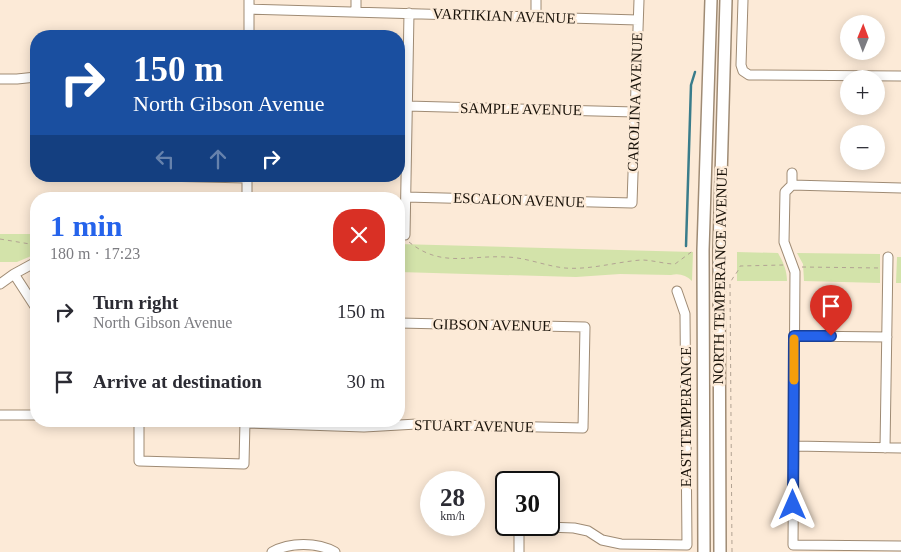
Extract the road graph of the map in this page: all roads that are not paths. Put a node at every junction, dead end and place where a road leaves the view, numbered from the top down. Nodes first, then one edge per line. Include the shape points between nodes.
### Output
1 (356, 0) edge
2 (536, 0) edge
3 (639, 0) edge
4 (710, 0) edge
5 (726, 0) edge
6 (743, 0) edge
7 (249, 5) edge
8 (356, 11) junction
9 (409, 13) junction
10 (536, 16) junction
11 (638, 20) junction
12 (249, 30) edge
13 (901, 76) edge
14 (30, 77) edge
15 (0, 78) edge
16 (407, 106) junction
17 (635, 112) junction
18 (792, 173) dead end
19 (792, 185) junction
20 (901, 188) edge
21 (406, 197) junction
22 (632, 203) joint
23 (405, 211) edge
24 (888, 257) dead end
25 (30, 265) edge
26 (14, 274) junction
27 (0, 284) edge
28 (677, 291) dead end
29 (30, 299) edge
30 (405, 323) edge
31 (794, 336) junction
32 (887, 337) junction
33 (0, 414) edge
34 (30, 416) edge
35 (405, 425) edge
36 (139, 427) edge
37 (245, 427) edge
38 (582, 428) joint
39 (794, 446) junction
40 (885, 448) junction
41 (901, 448) edge
42 (560, 527) edge
43 (519, 536) edge
44 (901, 546) edge
45 (272, 552) edge
46 (335, 552) edge
47 (519, 552) edge
48 (704, 552) edge
49 (720, 552) edge

1 - 8 street
2 - 10 street
3 - 11 street, CAROLINA AVENUE
4 - 48 main road, NORTH TEMPERANCE AVENUE via 703,250
5 - 49 main road, NORTH TEMPERANCE AVENUE via 719,248
6 - 13 street via 741,66 749,75
7 - 8 street, VARTIKIAN AVENUE
7 - 12 street
8 - 9 street, VARTIKIAN AVENUE
9 - 10 street, VARTIKIAN AVENUE
9 - 16 street
10 - 11 street, VARTIKIAN AVENUE
11 - 17 street, CAROLINA AVENUE
14 - 15 street
16 - 17 street, SAMPLE AVENUE
16 - 21 street
17 - 22 street, CAROLINA AVENUE
18 - 19 street
19 - 20 street
19 - 31 street via 785,192 784,242 795,272
21 - 22 street, ESCALON AVENUE
21 - 23 street
24 - 32 street
25 - 26 street
26 - 27 street
26 - 29 street
28 - 42 street, EAST TEMPERANCE via 685,314 687,545 621,544 602,540 588,531
30 - 38 street, GIBSON AVENUE via 585,327
31 - 32 street
31 - 39 street
32 - 40 street
33 - 34 street
35 - 38 street, STUART AVENUE
36 - 37 street via 139,461 244,464
39 - 40 street
39 - 44 street via 793,545
40 - 41 street
43 - 47 street
45 - 46 street via 296,544

